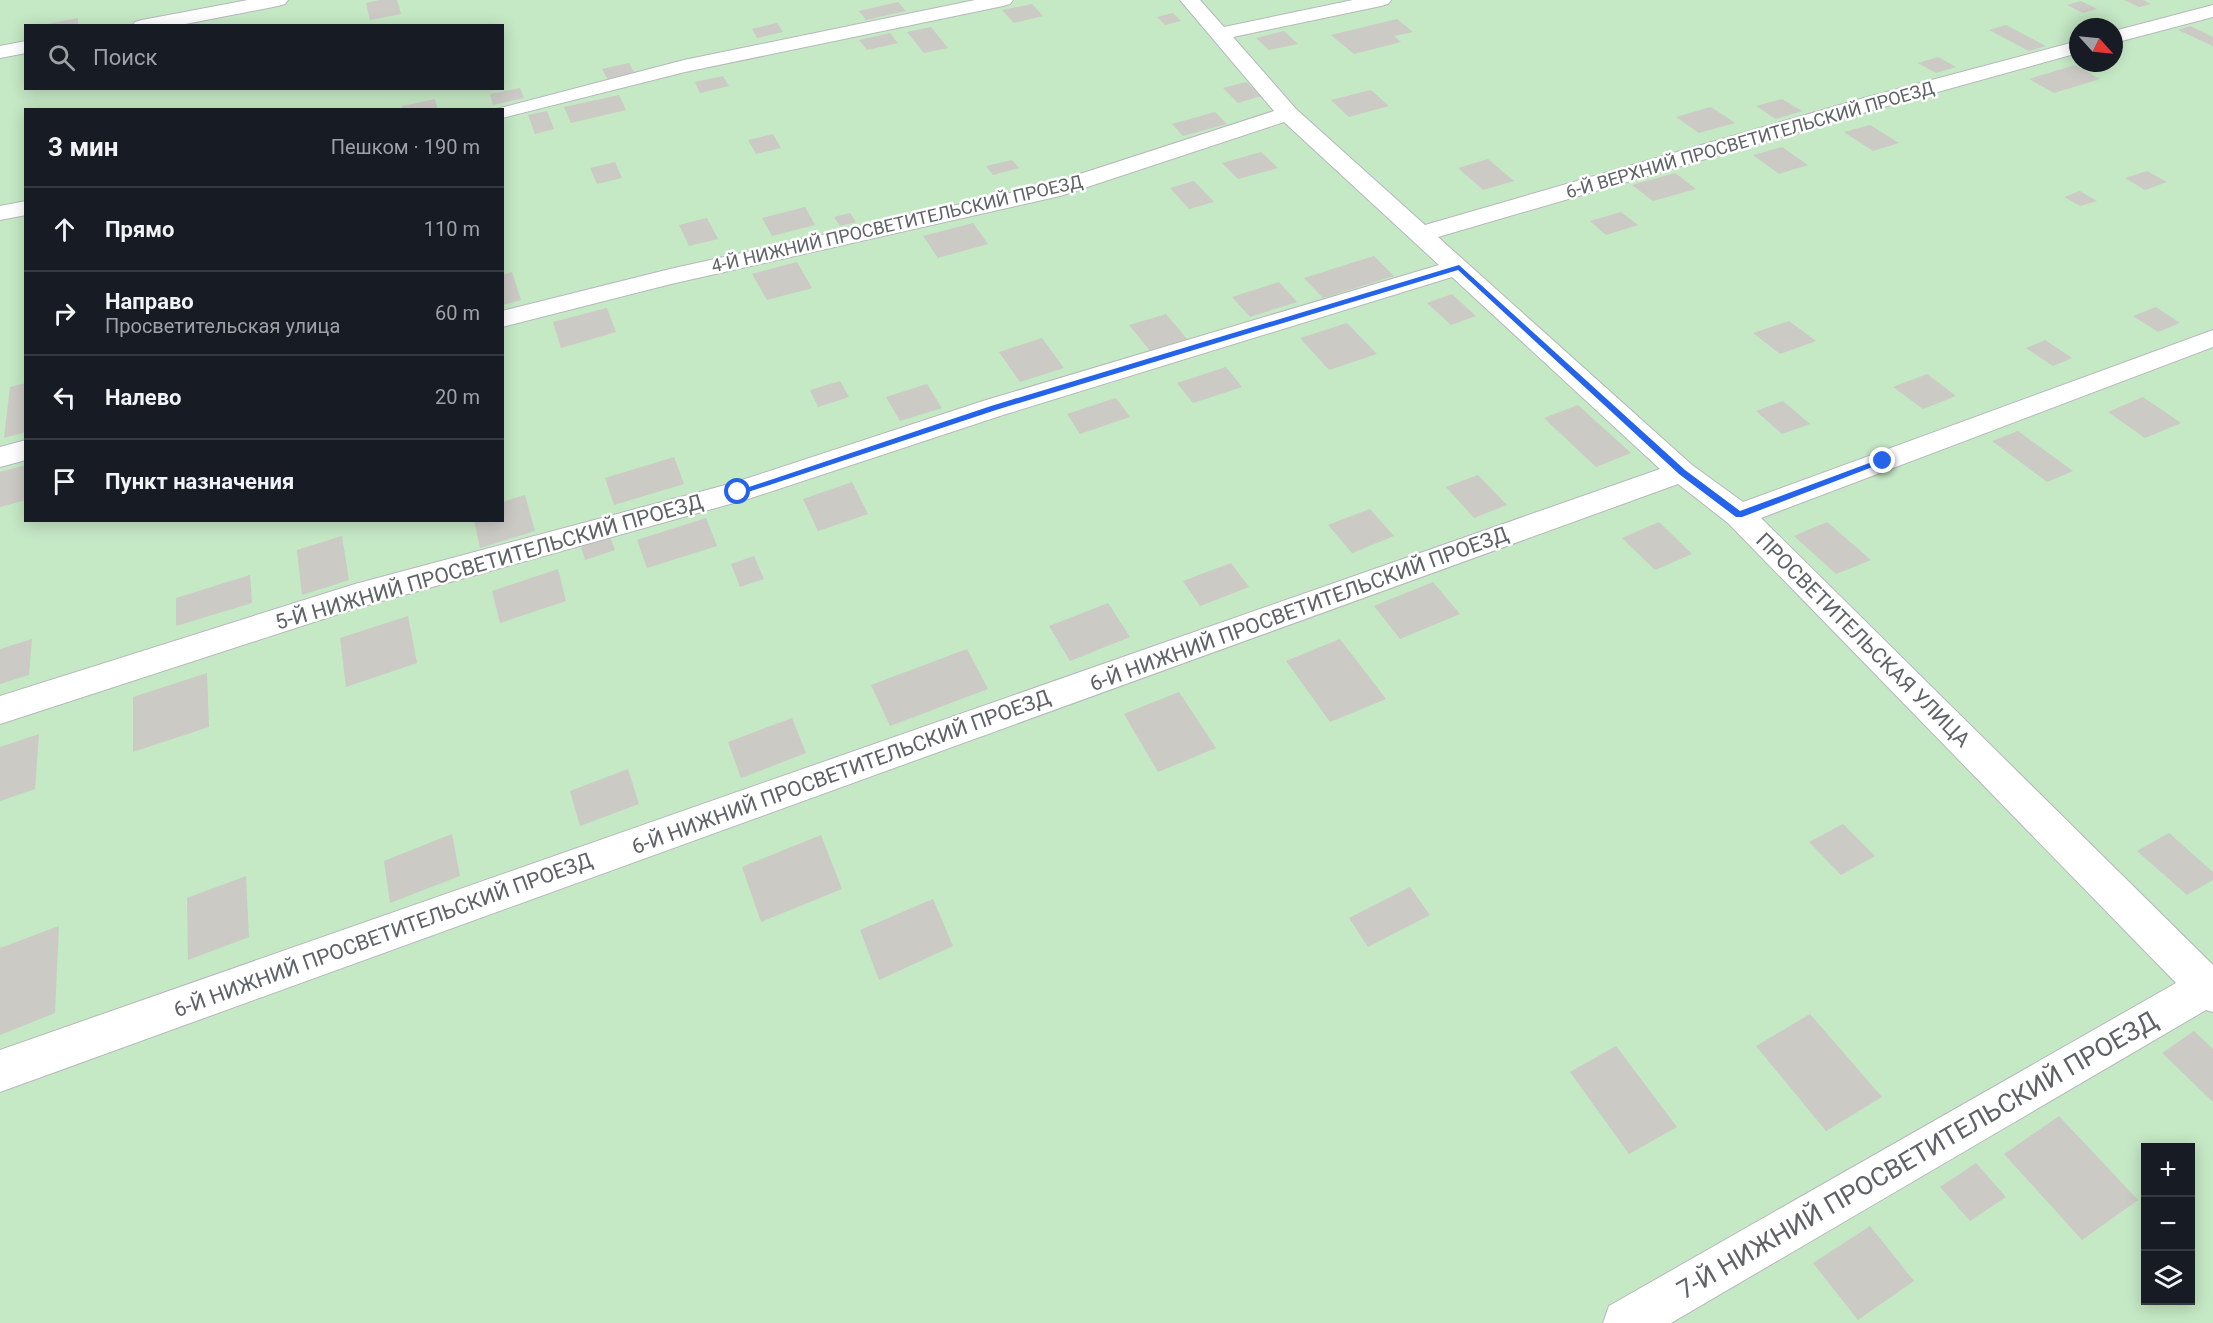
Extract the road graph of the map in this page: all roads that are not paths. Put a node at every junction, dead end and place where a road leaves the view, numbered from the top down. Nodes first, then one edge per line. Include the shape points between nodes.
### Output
1 (278, 0) edge
2 (1003, 0) edge
3 (1190, 0) edge
4 (1380, 0) edge
5 (2213, 11) edge
6 (152, 24) edge
7 (1219, 34) junction
8 (2123, 35) edge
9 (24, 47) edge
10 (2069, 49) edge
11 (0, 52) edge
12 (504, 111) edge
13 (1288, 114) junction
14 (24, 208) edge
15 (0, 213) edge
16 (1422, 234) junction
17 (1459, 267) junction
18 (504, 319) edge
19 (2213, 338) edge
20 (24, 451) edge
21 (0, 457) edge
22 (1682, 472) junction
23 (1739, 515) junction
24 (0, 710) edge
25 (2211, 988) edge
26 (0, 1071) edge
27 (1626, 1323) edge

1 - 6 lane
2 - 12 lane via 684,66
3 - 7 lane, ПРОСВЕТИТЕЛЬСКАЯ УЛИЦА
4 - 7 lane
5 - 8 lane
7 - 13 lane, ПРОСВЕТИТЕЛЬСКАЯ УЛИЦА
9 - 11 lane
10 - 16 lane, 6-Й ВЕРХНИЙ ПРОСВЕТИТЕЛЬСКИЙ ПРОЕЗД
13 - 16 lane, ПРОСВЕТИТЕЛЬСКАЯ УЛИЦА
13 - 18 lane, 4-Й НИЖНИЙ ПРОСВЕТИТЕЛЬСКИЙ ПРОЕЗД via 1052,191
14 - 15 lane
16 - 17 lane, ПРОСВЕТИТЕЛЬСКАЯ УЛИЦА
17 - 22 lane, ПРОСВЕТИТЕЛЬСКАЯ УЛИЦА
17 - 24 lane, 5-Й НИЖНИЙ ПРОСВЕТИТЕЛЬСКИЙ ПРОЕЗД via 993,408 738,492 355,596
19 - 23 lane
20 - 21 lane
22 - 23 lane, ПРОСВЕТИТЕЛЬСКАЯ УЛИЦА
22 - 26 lane, 6-Й НИЖНИЙ ПРОСВЕТИТЕЛЬСКИЙ ПРОЕЗД
23 - 25 lane, ПРОСВЕТИТЕЛЬСКАЯ УЛИЦА
25 - 27 lane, 7-Й НИЖНИЙ ПРОСВЕТИТЕЛЬСКИЙ ПРОЕЗД

